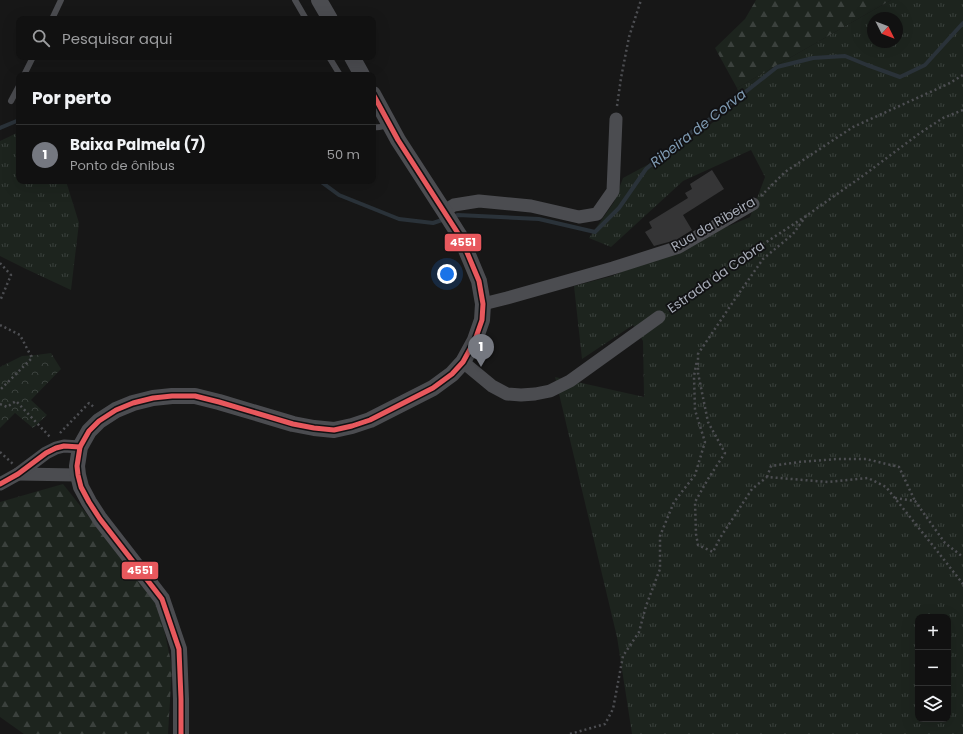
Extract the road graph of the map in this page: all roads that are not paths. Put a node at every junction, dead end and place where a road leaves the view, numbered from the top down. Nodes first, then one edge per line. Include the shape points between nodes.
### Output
1 (61, 0) edge
2 (295, 0) edge
3 (319, 0) edge
4 (53, 16) edge
5 (304, 16) edge
6 (328, 16) edge
7 (32, 60) edge
8 (331, 60) edge
9 (354, 60) edge
10 (26, 72) edge
11 (338, 72) edge
12 (360, 72) edge
13 (16, 92) edge
14 (376, 99) edge
15 (11, 101) dead end
16 (616, 119) road end
17 (389, 123) junction
18 (376, 128) edge
19 (753, 204) road end
20 (444, 210) junction
21 (483, 304) junction
22 (659, 317) road end
23 (463, 362) junction
24 (80, 447) junction
25 (18, 474) junction
26 (78, 475) junction
27 (0, 484) edge
28 (181, 734) edge

1 - 4 lane
2 - 5 lane
3 - 6 street
7 - 10 lane
8 - 11 lane
9 - 12 street
13 - 15 lane
14 - 17 street
16 - 20 street via 613,191 598,214 579,217 530,206 479,201 454,205
17 - 18 lane
17 - 20 street
19 - 21 street, Rua da Ribeira via 679,247
20 - 21 street via 461,238 479,281
21 - 23 street via 482,320
22 - 23 street, Estrada da Cobra via 570,381 550,391 507,394 492,386
23 - 24 street via 434,388 370,420 334,430 293,424 195,396 172,396 133,402 116,410 89,431
24 - 25 street via 64,446 46,452
24 - 26 street
25 - 26 street
25 - 27 street
26 - 28 street via 81,487 100,519 162,599 179,649

